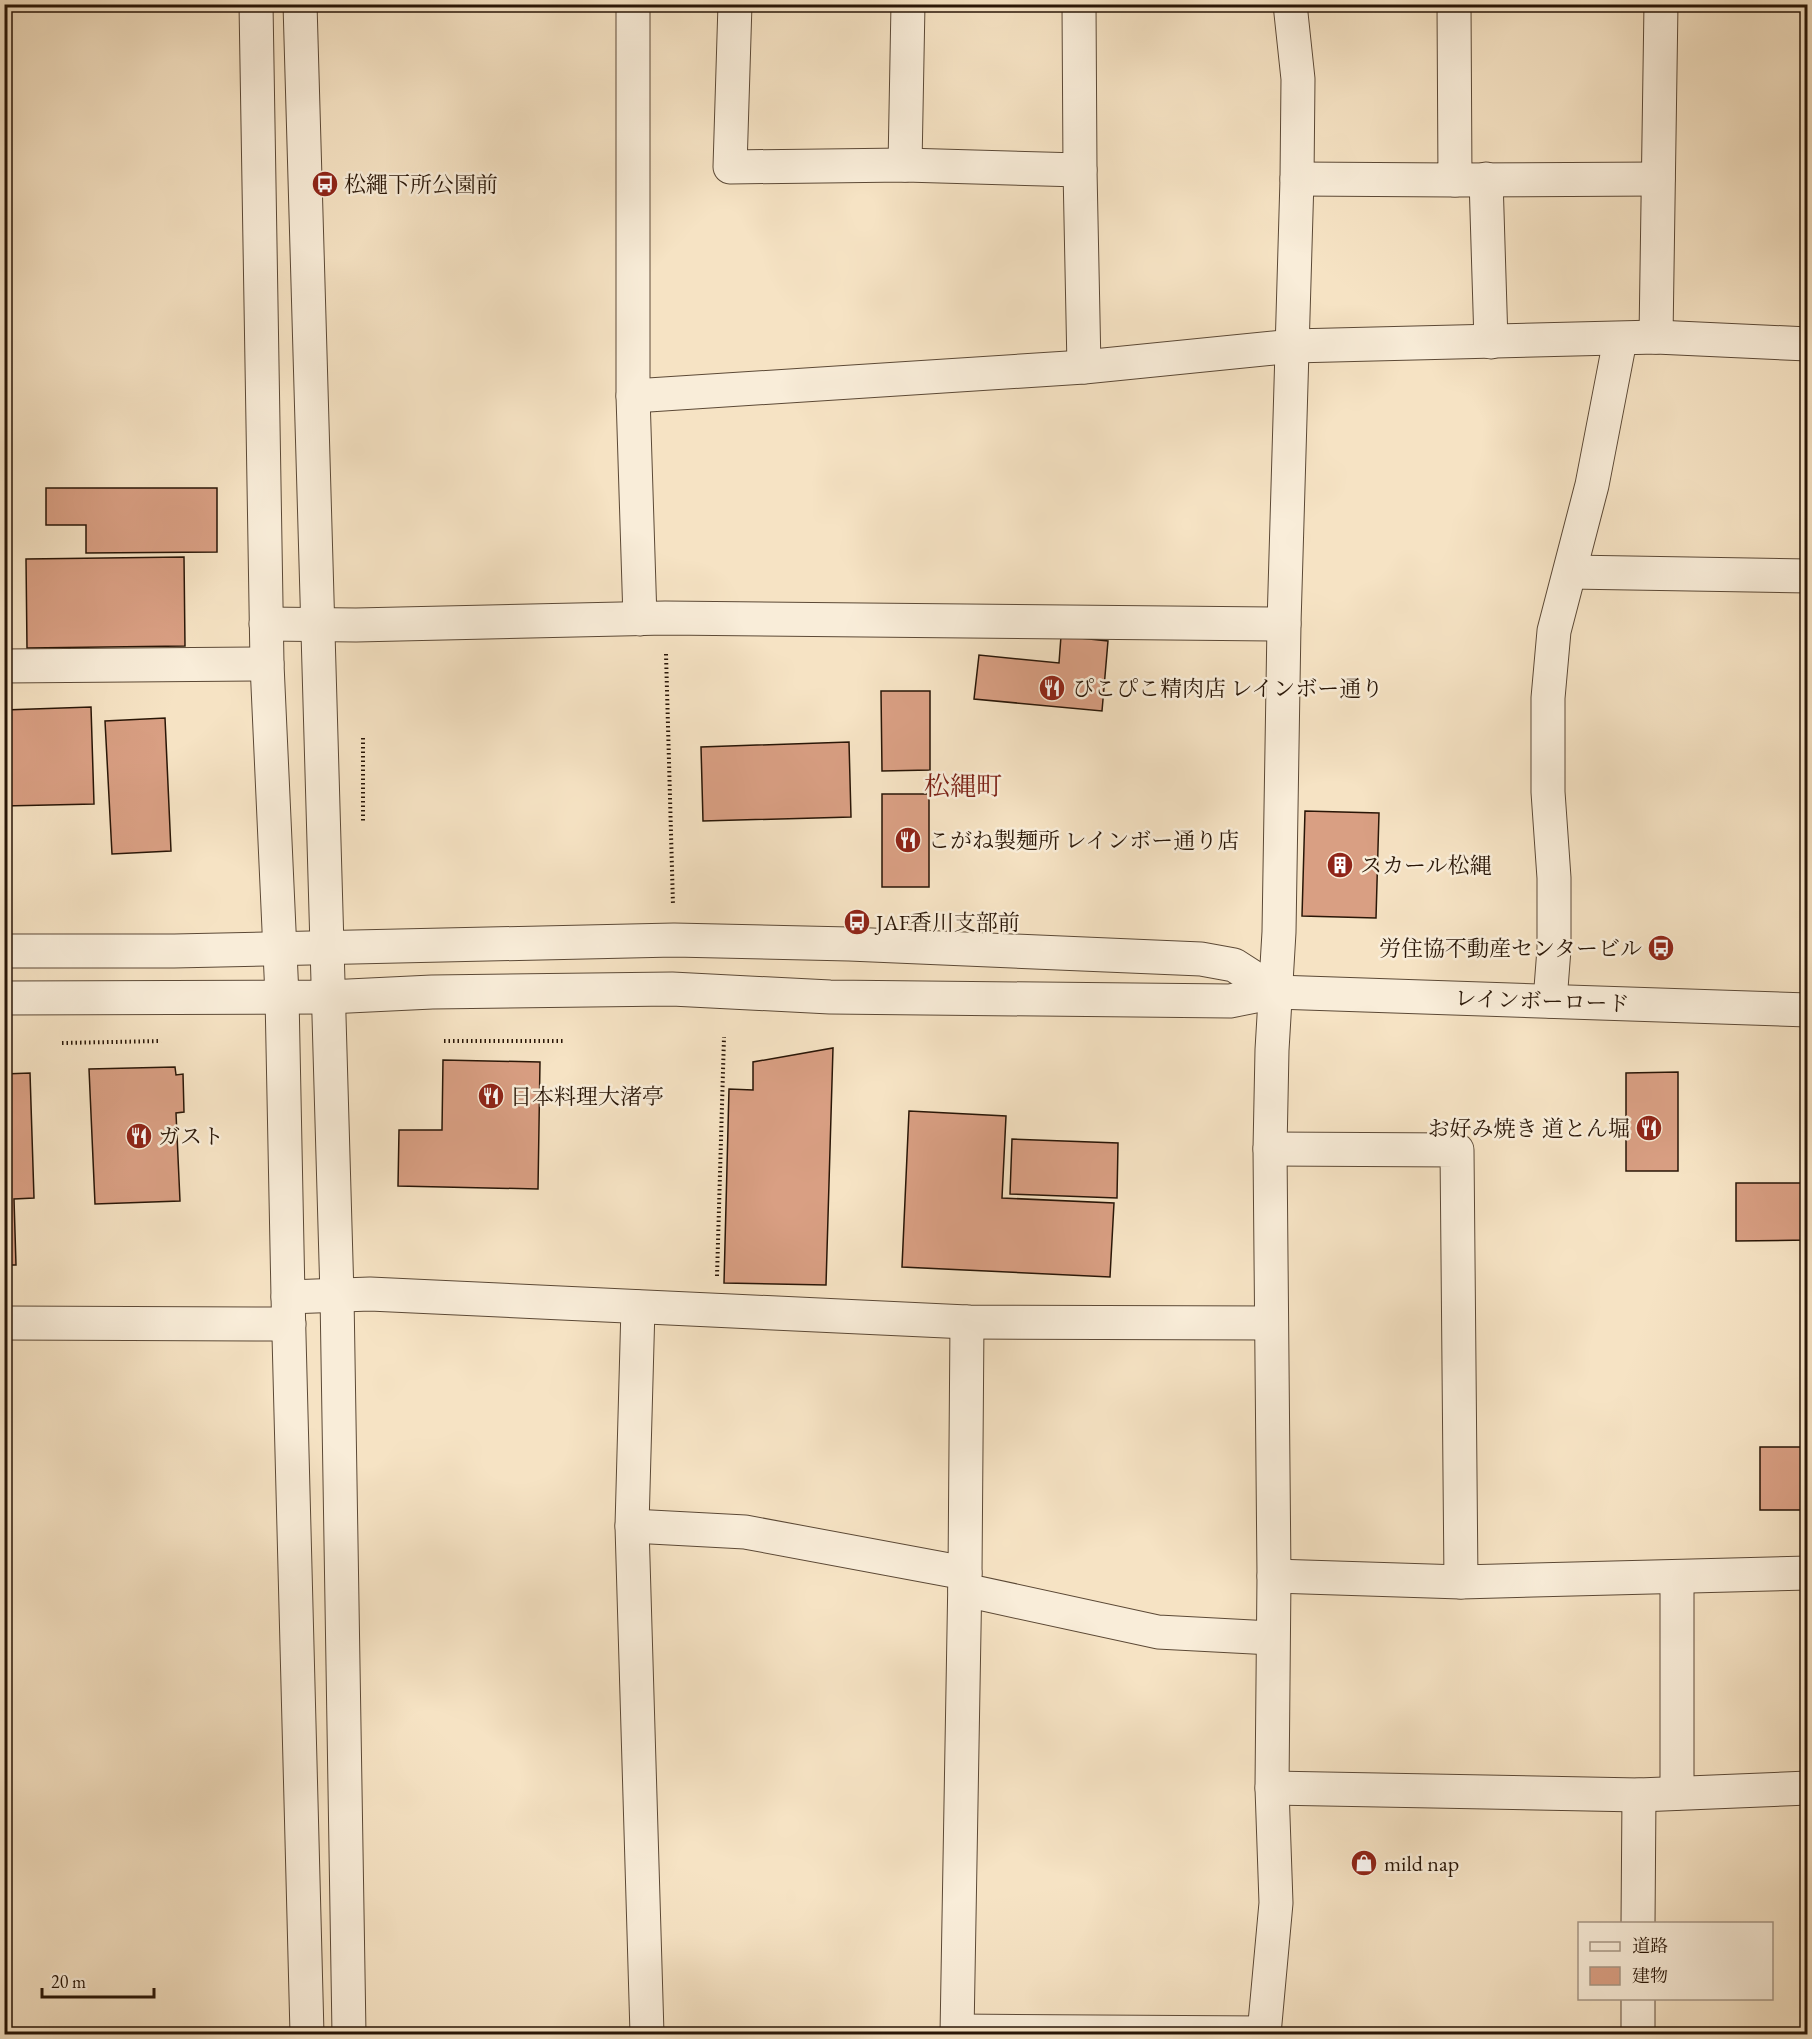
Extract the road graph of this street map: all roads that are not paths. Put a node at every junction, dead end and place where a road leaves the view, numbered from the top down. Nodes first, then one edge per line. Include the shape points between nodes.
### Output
1 (256, 4) edge
2 (300, 4) edge
3 (633, 4) edge
4 (735, 4) edge
5 (908, 4) edge
6 (1079, 4) edge
7 (1290, 4) edge
8 (1454, 4) edge
9 (1661, 4) edge
10 (905, 165) junction
11 (1080, 170) junction
12 (1297, 179) junction
13 (1471, 179) junction
14 (1658, 179) junction
15 (1656, 337) junction
16 (1620, 340) junction
17 (1491, 342) junction
18 (1808, 344) edge
19 (1293, 346) junction
20 (1084, 367) junction
21 (633, 396) junction
22 (1570, 572) junction
23 (1808, 576) edge
24 (652, 618) junction
25 (266, 624) junction
26 (1284, 624) junction
27 (317, 625) junction
28 (267, 664) junction
29 (4, 666) edge
30 (326, 947) junction
31 (279, 948) junction
32 (4, 951) edge
33 (1276, 992) junction
34 (282, 996) junction
35 (328, 997) junction
36 (4, 998) edge
37 (1550, 1001) junction
38 (1808, 1010) edge
39 (1270, 1149) junction
40 (337, 1296) junction
41 (638, 1307) junction
42 (289, 1311) junction
43 (967, 1322) junction
44 (4, 1323) edge
45 (1272, 1323) junction
46 (632, 1526) junction
47 (1808, 1573) edge
48 (1274, 1576) junction
49 (1677, 1576) junction
50 (965, 1581) junction
51 (1461, 1582) junction
52 (1272, 1638) junction
53 (1272, 1788) junction
54 (1808, 1788) edge
55 (1677, 1793) junction
56 (1639, 1795) junction
57 (1638, 1922) edge
58 (1638, 2000) edge
59 (957, 2033) edge
60 (308, 2034) edge
61 (349, 2034) edge
62 (646, 2034) edge
63 (1264, 2034) edge
64 (1638, 2034) edge

1 - 25 street
2 - 27 street
3 - 21 street
4 - 10 street via 730,167
5 - 10 street
6 - 11 street
7 - 12 street via 1298,80
8 - 13 street
9 - 14 street
10 - 11 street
11 - 20 street
12 - 13 street
12 - 19 street
13 - 14 street
13 - 17 street
14 - 15 street
15 - 16 street
15 - 18 street
16 - 17 street
16 - 22 street via 1592,485
17 - 19 street
19 - 20 street
19 - 26 street
20 - 21 street
21 - 24 street
22 - 23 street
22 - 37 street via 1554,631 1548,698 1548,792 1554,878
24 - 26 street
24 - 27 street
25 - 27 street
25 - 28 street
26 - 33 street
27 - 30 street
28 - 29 street
28 - 31 street
30 - 31 street
30 - 33 street via 685,940 1201,959 1233,964
30 - 35 street
31 - 32 street
31 - 34 street
33 - 35 street, レインボーロード via 1230,1001 830,997 672,989
33 - 37 street, レインボーロード
33 - 39 street
34 - 35 street, レインボーロード
34 - 36 street, レインボーロード
34 - 42 street
35 - 40 street
37 - 38 street, レインボーロード
39 - 45 street
39 - 51 street via 1457,1150
40 - 41 street via 370,1294
40 - 42 street
40 - 61 street
41 - 43 street
41 - 46 street
42 - 44 street
42 - 60 street
43 - 45 street
43 - 50 street
45 - 48 street
46 - 50 street via 745,1532
46 - 62 street
47 - 49 street
48 - 51 street
48 - 52 street
49 - 51 street
49 - 55 street
50 - 52 street via 1158,1632
50 - 59 street
52 - 53 street
53 - 56 street
53 - 63 street via 1276,1904
54 - 55 street
55 - 56 street
56 - 57 street
58 - 64 street
59 - 63 street

